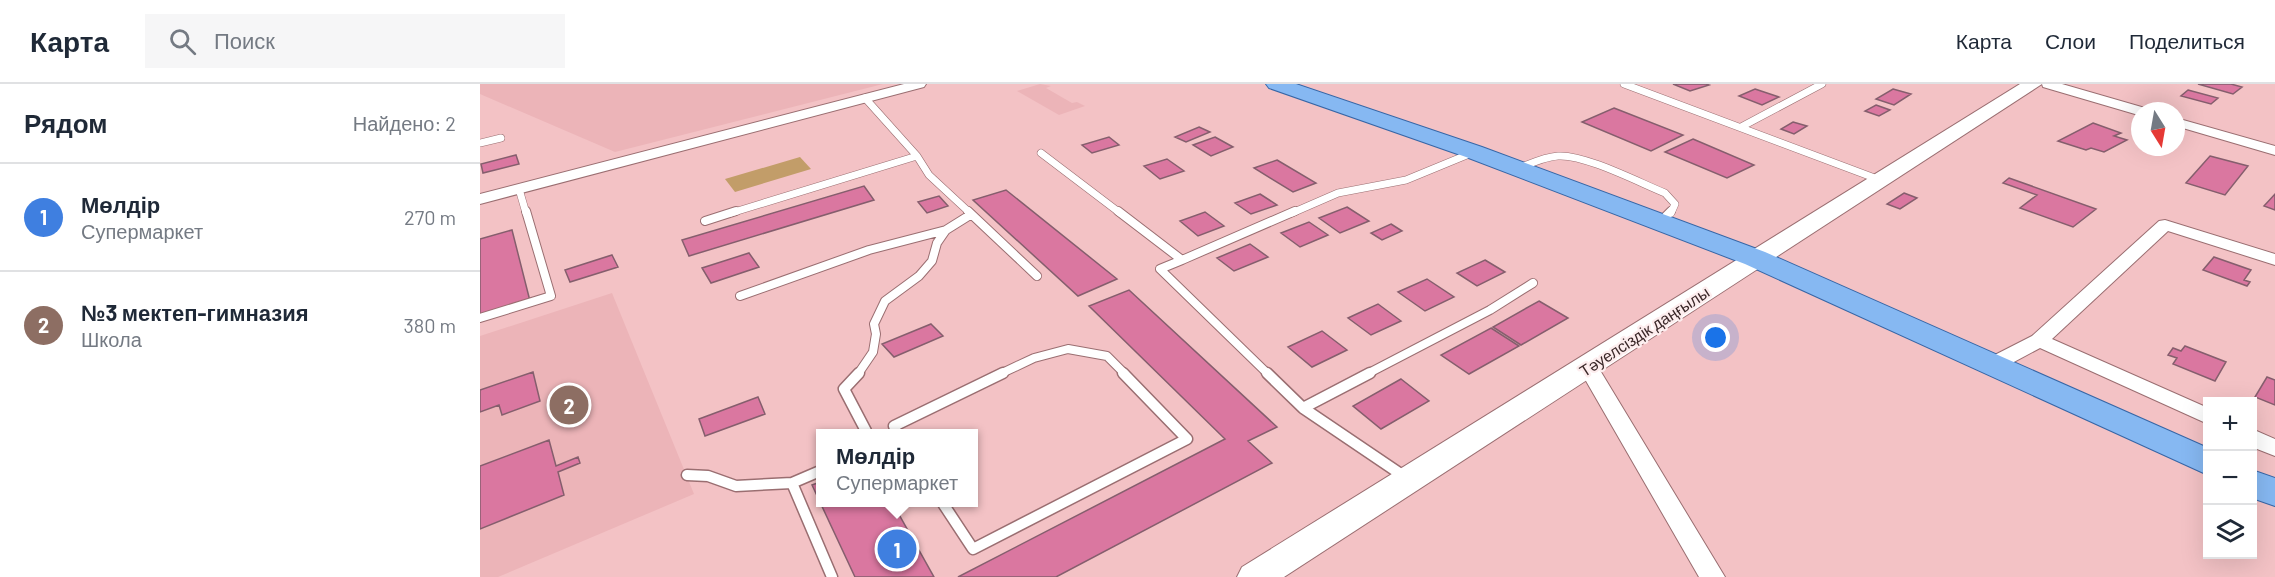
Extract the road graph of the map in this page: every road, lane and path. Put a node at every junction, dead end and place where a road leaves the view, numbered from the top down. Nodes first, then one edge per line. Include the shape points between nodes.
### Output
1 (919, 84) edge
2 (1278, 84) edge
3 (1624, 84) edge
4 (1822, 84) edge
5 (2033, 84) edge
6 (2048, 84) edge
7 (865, 98) junction
8 (2131, 108) edge
9 (2185, 125) edge
10 (1741, 128) junction
11 (501, 138) dead end
12 (480, 143) edge
13 (2275, 151) edge
14 (1474, 152) junction
15 (1041, 153) dead end
16 (917, 156) junction
17 (1880, 180) junction
18 (519, 189) junction
19 (480, 199) edge
20 (970, 215) junction
21 (705, 221) dead end
22 (946, 231) junction
23 (1755, 258) junction
24 (1182, 260) junction
25 (2275, 260) edge
26 (1037, 276) dead end
27 (1533, 284) dead end
28 (740, 296) dead end
29 (480, 318) edge
30 (2039, 340) junction
31 (1990, 366) junction
32 (1588, 367) junction
33 (1303, 408) junction
34 (2203, 415) edge
35 (865, 429) edge
36 (895, 429) edge
37 (2257, 440) edge
38 (2275, 448) edge
39 (2203, 461) edge
40 (816, 473) edge
41 (687, 475) dead end
42 (1410, 480) junction
43 (792, 483) junction
44 (2257, 485) edge
45 (2275, 494) edge
46 (945, 507) edge
47 (832, 577) edge
48 (1255, 577) edge
49 (1712, 577) edge

1 - 7 street
2 - 14 main road
3 - 10 lane
4 - 10 lane
5 - 17 street, Тәуелсіздік даңғылы
6 - 8 street
7 - 16 lane
7 - 18 street
9 - 13 street
10 - 17 lane
11 - 12 lane
14 - 23 main road
14 - 24 lane via 1406,180 1338,194
15 - 24 lane
16 - 20 lane via 929,175
16 - 21 lane
17 - 23 street, Тәуелсіздік даңғылы
18 - 19 street
18 - 29 lane via 551,296
20 - 22 lane
20 - 26 lane
22 - 28 lane via 868,250
22 - 35 lane via 920,276 885,301 874,324 878,335 876,348 865,367 844,389
23 - 31 main road
23 - 32 street, Тәуелсіздік даңғылы
24 - 33 lane via 1161,269
25 - 30 street via 2165,225
27 - 33 lane
30 - 31 street
30 - 34 street
31 - 39 main road
32 - 42 street, Тәуелсіздік даңғылы
32 - 49 street
33 - 42 lane
36 - 46 lane via 894,426 1034,358 1068,349 1107,356 1187,439 973,549
37 - 38 street
40 - 43 lane
41 - 43 lane via 708,476 736,486
42 - 48 street, Тәуелсіздік даңғылы
43 - 47 lane
44 - 45 main road

